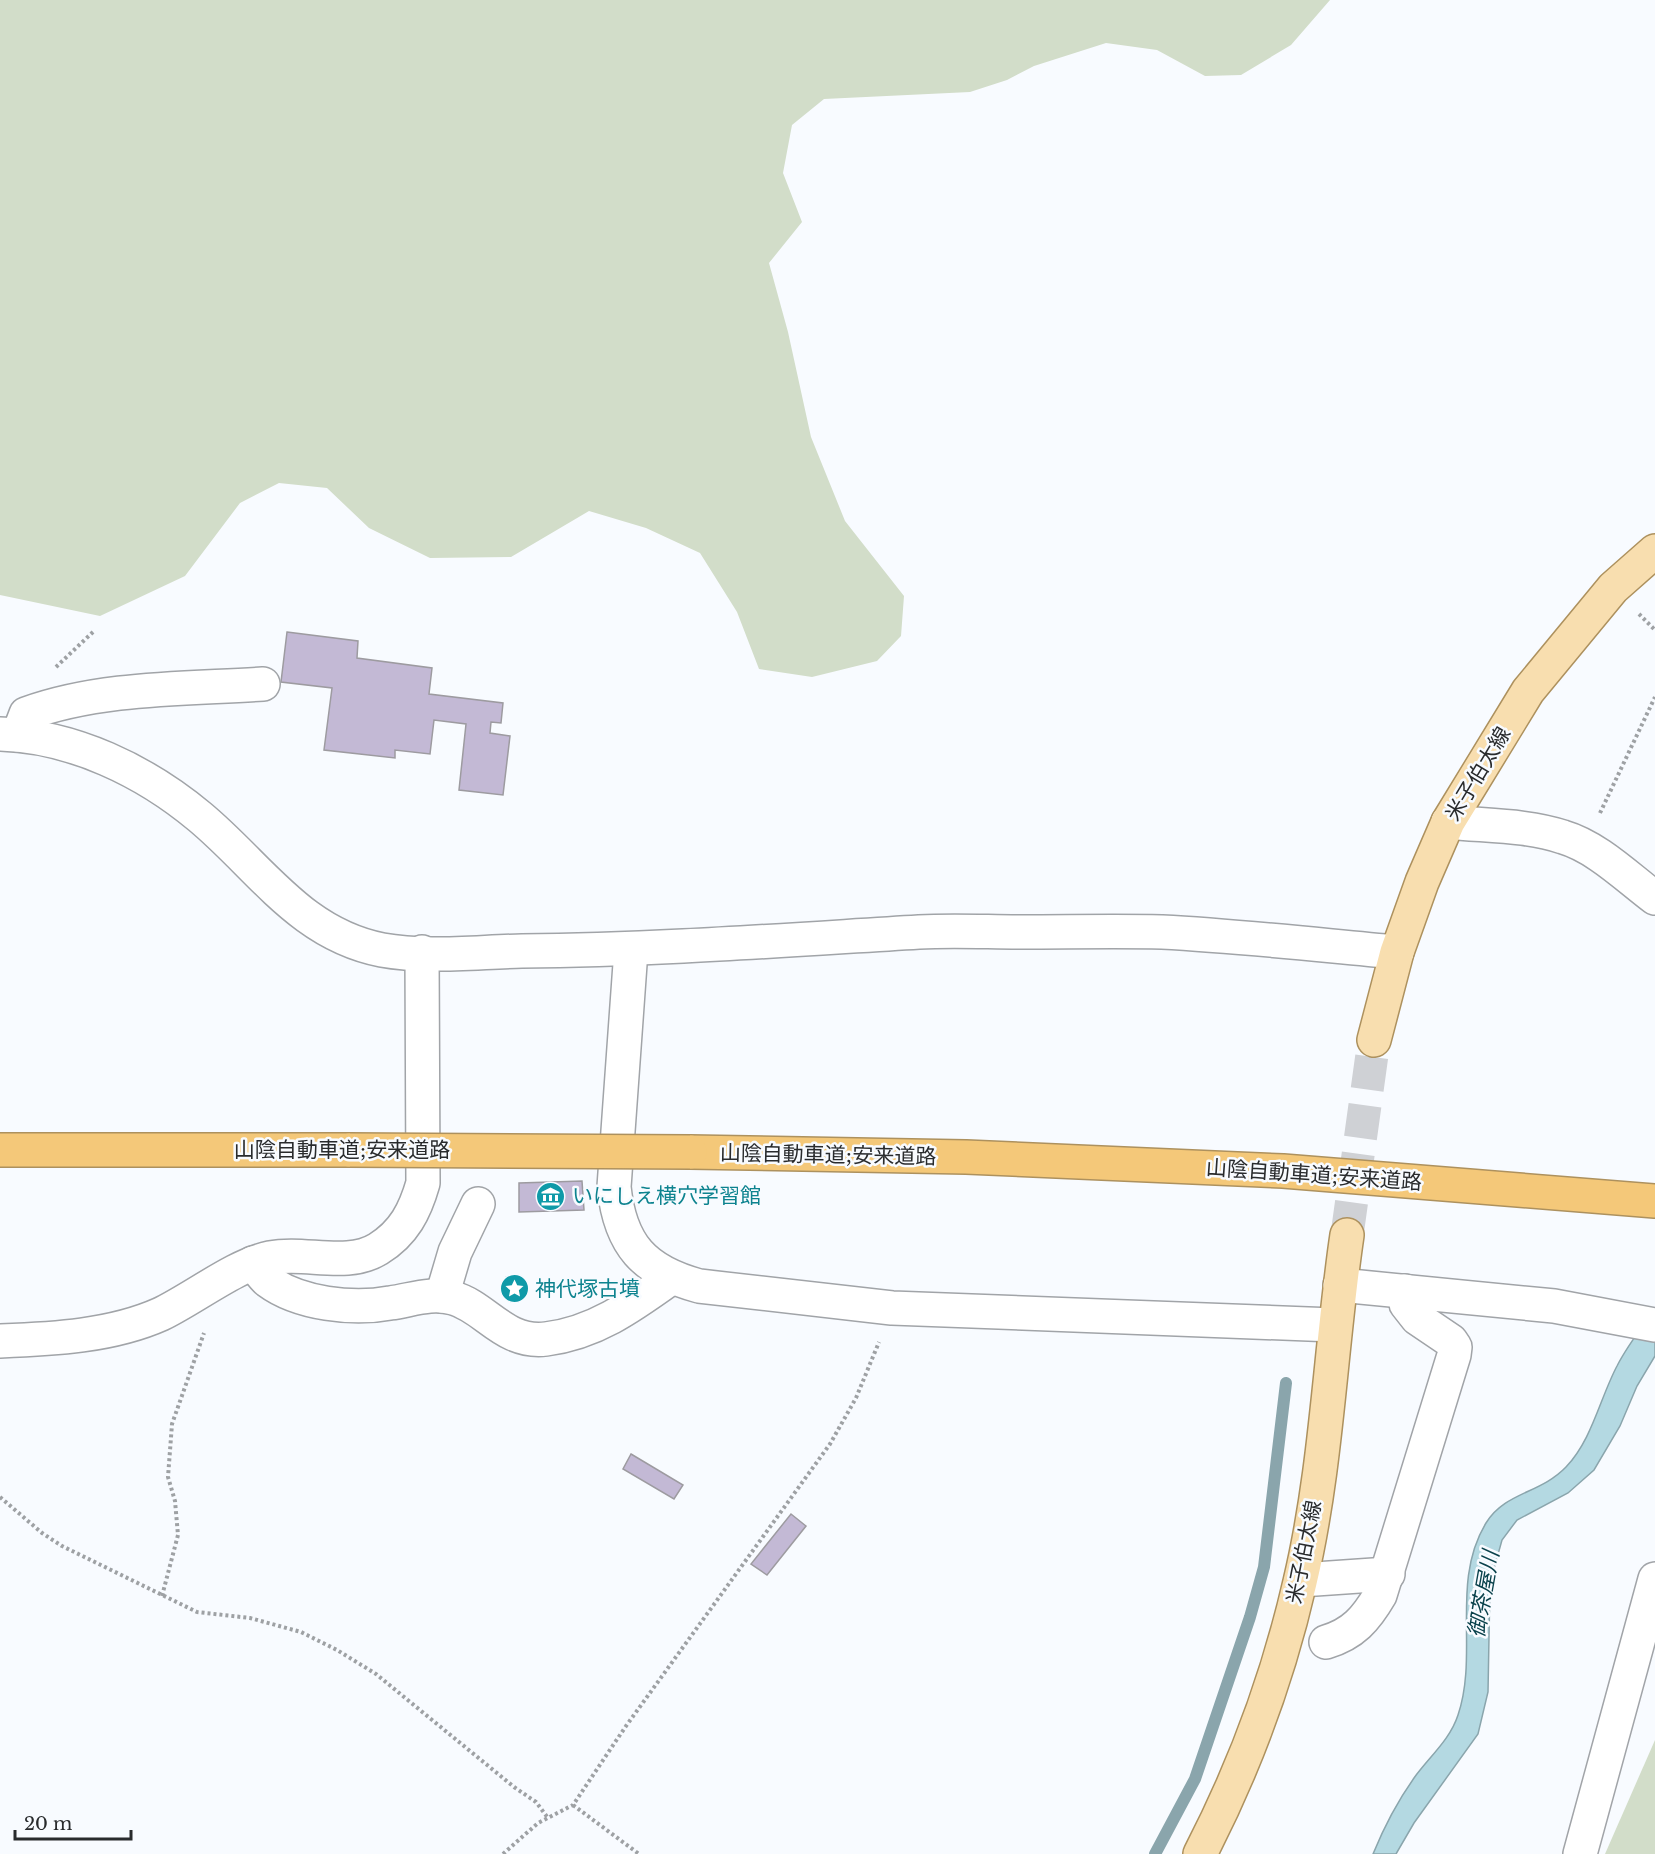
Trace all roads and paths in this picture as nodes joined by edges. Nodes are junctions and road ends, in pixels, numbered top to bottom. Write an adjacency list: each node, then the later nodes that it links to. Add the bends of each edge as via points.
1 (1655, 551): 5 (main road, 米子伯太線, via 1613,588 1528,691)
2 (263, 684): 4 (street, via 122,693 45,707 26,714)
3 (1655, 697): 6 (path)
4 (9, 734): 9 (street, via 102,756 147,780 200,816 278,895 309,919 346,939 382,950)
5 (1448, 822): 6 (street, via 1541,831); 10 (main road, 米子伯太線)
6 (1584, 846): 7 (street)
7 (1655, 898)
8 (631, 950): 9 (street); 10 (street, via 924,932 1162,932); 17 (street, via 614,1187 616,1212 625,1234 643,1259)
9 (423, 952): 16 (street, via 423,1183 408,1221 393,1238 362,1256 286,1256)
10 (1397, 952): 11 (main road, 米子伯太線)
11 (1374, 1040)
12 (0, 1150): 13 (highway, 山陰自動車道;安来道路, bridge, via 966,1157 1283,1170)
13 (1655, 1201)
14 (478, 1204): 21 (street, via 455,1252)
15 (1347, 1235): 18 (main road, 米子伯太線)
16 (253, 1263): 19 (street); 21 (street, via 267,1280 315,1300 347,1305 387,1304)
17 (671, 1278): 21 (street, via 632,1307 596,1326 543,1340 502,1330 470,1303); 22 (street, via 699,1286)
18 (1340, 1285): 20 (street); 24 (main road, 米子伯太線)
19 (213, 1286): 25 (street, via 159,1314 106,1330 49,1339); 30 (path, via 212,1305 172,1424 168,1477 178,1535)
20 (1405, 1291): 23 (street, via 1554,1306); 27 (street, via 1410,1311 1455,1347)
21 (442, 1296)
22 (892, 1308): 24 (street); 32 (path, via 856,1398 830,1444)
23 (1644, 1323)
24 (1334, 1325): 29 (main road, 米子伯太線, via 1318,1480)
25 (0, 1341)
26 (0, 1497): 30 (path, via 55,1541)
27 (1388, 1574): 29 (street); 31 (street, via 1380,1595 1361,1623)
28 (1655, 1579): 37 (street)
29 (1301, 1580): 36 (main road, 米子伯太線, via 1284,1648 1253,1740)
30 (162, 1596): 33 (path, via 197,1612 250,1618 301,1632 337,1650 376,1674 536,1802)
31 (1326, 1642)
32 (573, 1805): 33 (path); 35 (path)
33 (548, 1818): 34 (path)
34 (503, 1854)
35 (639, 1854)
36 (1200, 1854)
37 (1580, 1854)

